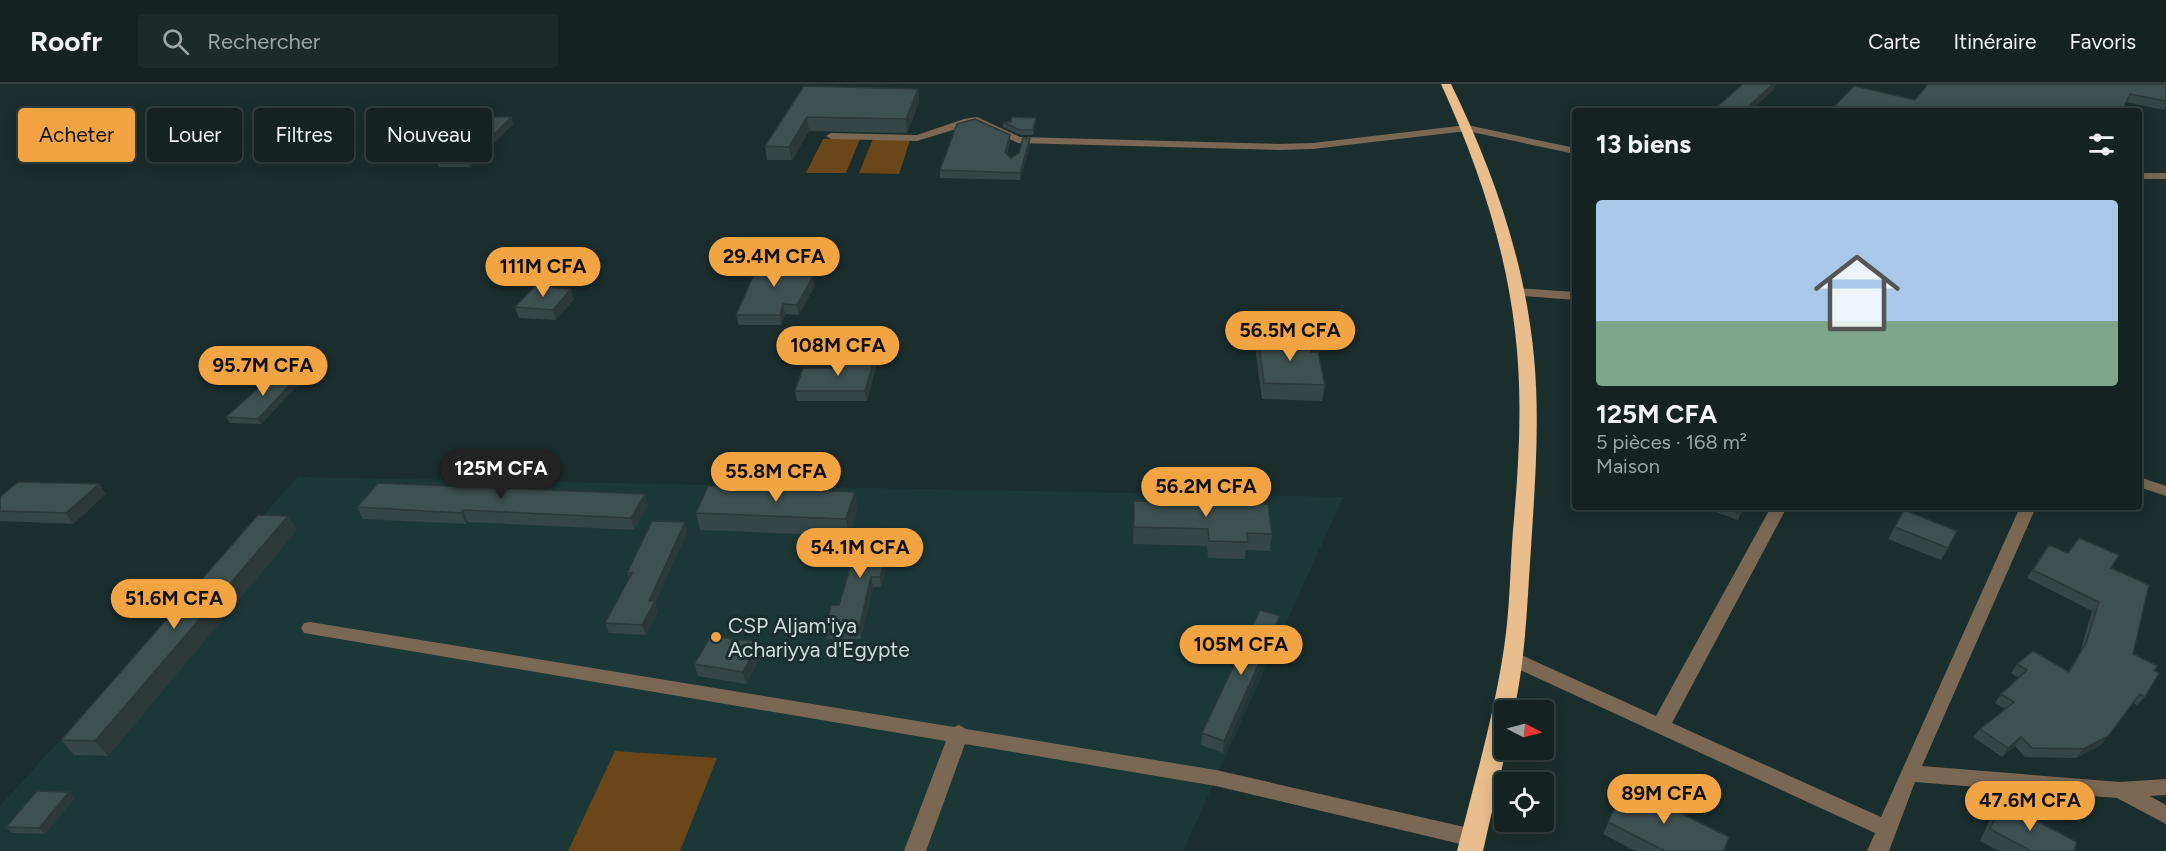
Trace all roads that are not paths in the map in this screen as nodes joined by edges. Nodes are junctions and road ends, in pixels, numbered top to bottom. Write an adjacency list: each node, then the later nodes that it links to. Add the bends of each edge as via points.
1 (1446, 84): 2 (highway)
2 (1467, 128): 3 (street, via 1313,146 1016,145 977,120 917,138); 4 (street); 7 (highway, via 1495,202)
3 (831, 136)
4 (1572, 150)
5 (2142, 176): 6 (street)
6 (2166, 176)
7 (1516, 292): 8 (street); 14 (highway, via 1523,331 1527,412 1526,487)
8 (1572, 296)
9 (2142, 483): 10 (street)
10 (2166, 491)
11 (1777, 510): 15 (street)
12 (2027, 510): 17 (street)
13 (310, 628): 16 (street)
14 (1513, 659): 15 (street); 22 (highway)
15 (1661, 725): 21 (street)
16 (959, 733): 22 (street, via 1216,778); 23 (street)
17 (1909, 773): 19 (street); 21 (street)
18 (2166, 787): 19 (street)
19 (2120, 790): 20 (street)
20 (2166, 815)
21 (1887, 829): 24 (street)
22 (1472, 845)
23 (915, 851)
24 (1878, 851)

